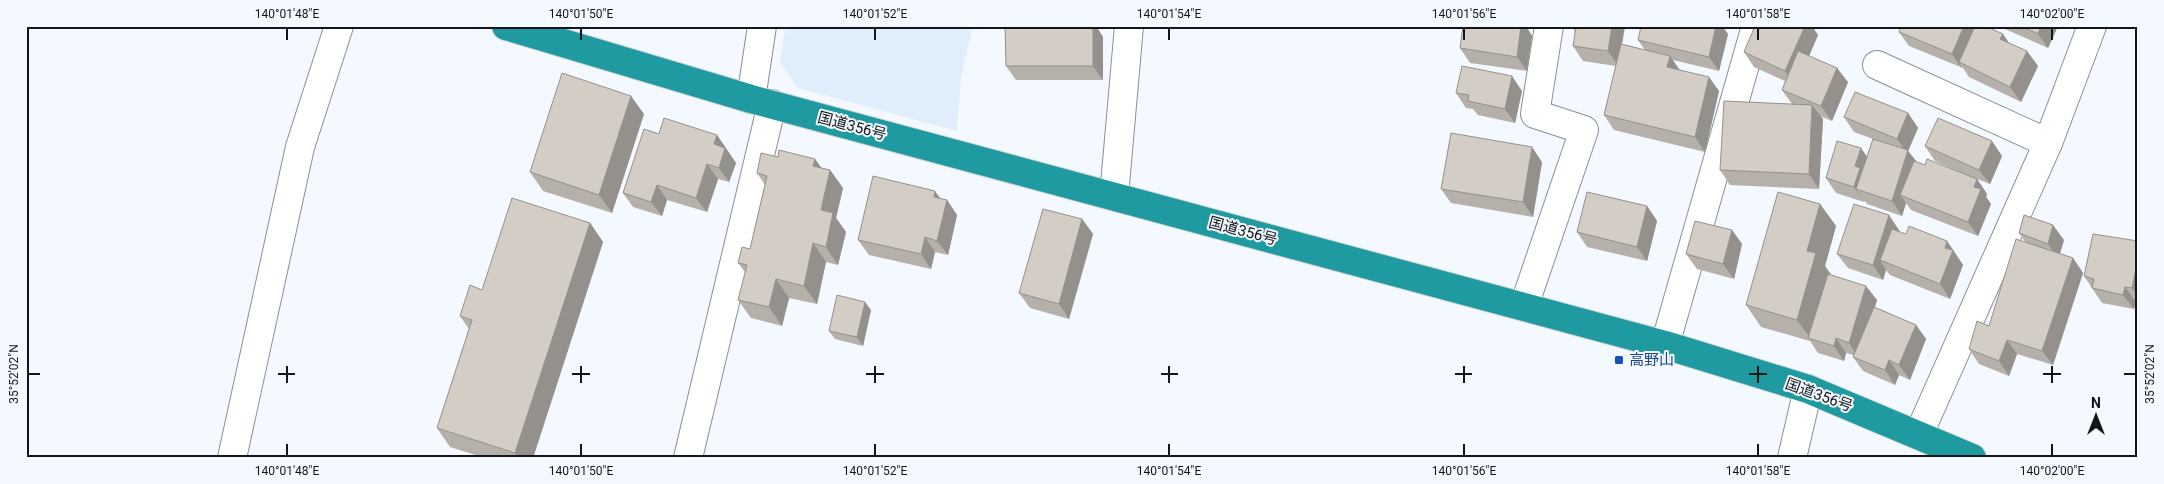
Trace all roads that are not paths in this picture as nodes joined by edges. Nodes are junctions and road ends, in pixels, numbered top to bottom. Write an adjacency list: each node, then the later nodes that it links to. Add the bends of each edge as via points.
1 (339, 26): 16 (street, via 300,147)
2 (506, 26): 9 (highway, 国道356号)
3 (762, 26): 9 (street)
4 (1129, 26): 11 (street)
5 (1549, 26): 12 (street, via 1534,114 1584,130)
6 (1756, 26): 13 (street)
7 (2092, 26): 10 (street)
8 (1877, 65): 10 (street)
9 (762, 102): 11 (highway, 国道356号); 17 (street)
10 (2048, 144): 15 (street)
11 (1114, 196): 12 (highway, 国道356号)
12 (1524, 306): 13 (highway, 国道356号)
13 (1665, 345): 14 (highway, 国道356号)
14 (1808, 389): 15 (highway, 国道356号); 18 (street)
15 (1919, 434): 19 (highway, 国道356号)
16 (232, 458)
17 (688, 458)
18 (1792, 458)
19 (1972, 458)

